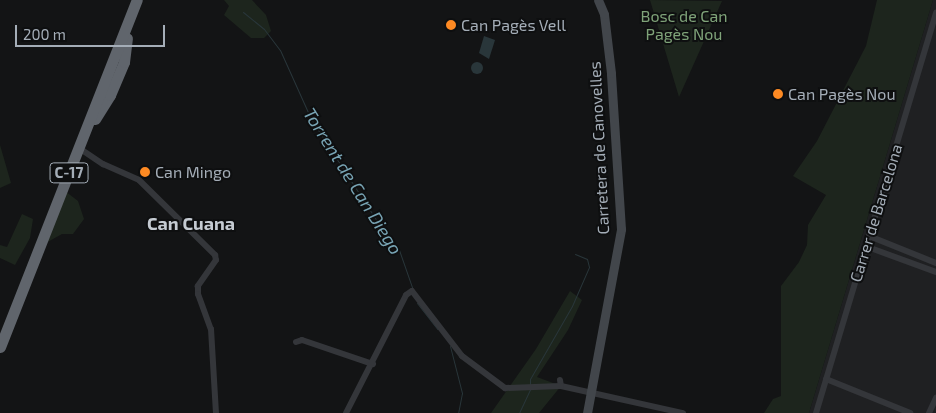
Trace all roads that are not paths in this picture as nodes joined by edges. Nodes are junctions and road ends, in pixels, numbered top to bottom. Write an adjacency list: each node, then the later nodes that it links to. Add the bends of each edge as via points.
1 (131, 0): 10 (highway, C-17)
2 (138, 0): 5 (highway, C-17, via 124,34 128,39 124,62 99,115 88,125)
3 (598, 0): 15 (street, Carretera de Canovelles, via 604,14 610,73 621,229)
4 (936, 13): 6 (street, Carrer de Barcelona)
5 (79, 148): 12 (highway, C-17); 17 (street, via 103,164 139,180 215,255 216,260 198,286 198,294 211,329)
6 (869, 236): 7 (street, Carrer de Barcelona); 8 (street)
7 (865, 246): 9 (street); 14 (street, Carrer de Barcelona)
8 (936, 263)
9 (936, 272)
10 (0, 330)
11 (296, 342): 13 (street, via 302,340)
12 (0, 347)
13 (373, 364): 15 (street, via 406,296 412,291 462,356 505,388 560,383); 18 (street)
14 (826, 379): 21 (street, Carrer de Barcelona); 22 (street)
15 (590, 392): 19 (street, Carretera de Canovelles); 20 (street)
16 (936, 398): 23 (street)
17 (216, 413)
18 (346, 413)
19 (587, 413)
20 (683, 413)
21 (816, 413)
22 (910, 413)
23 (929, 413)

